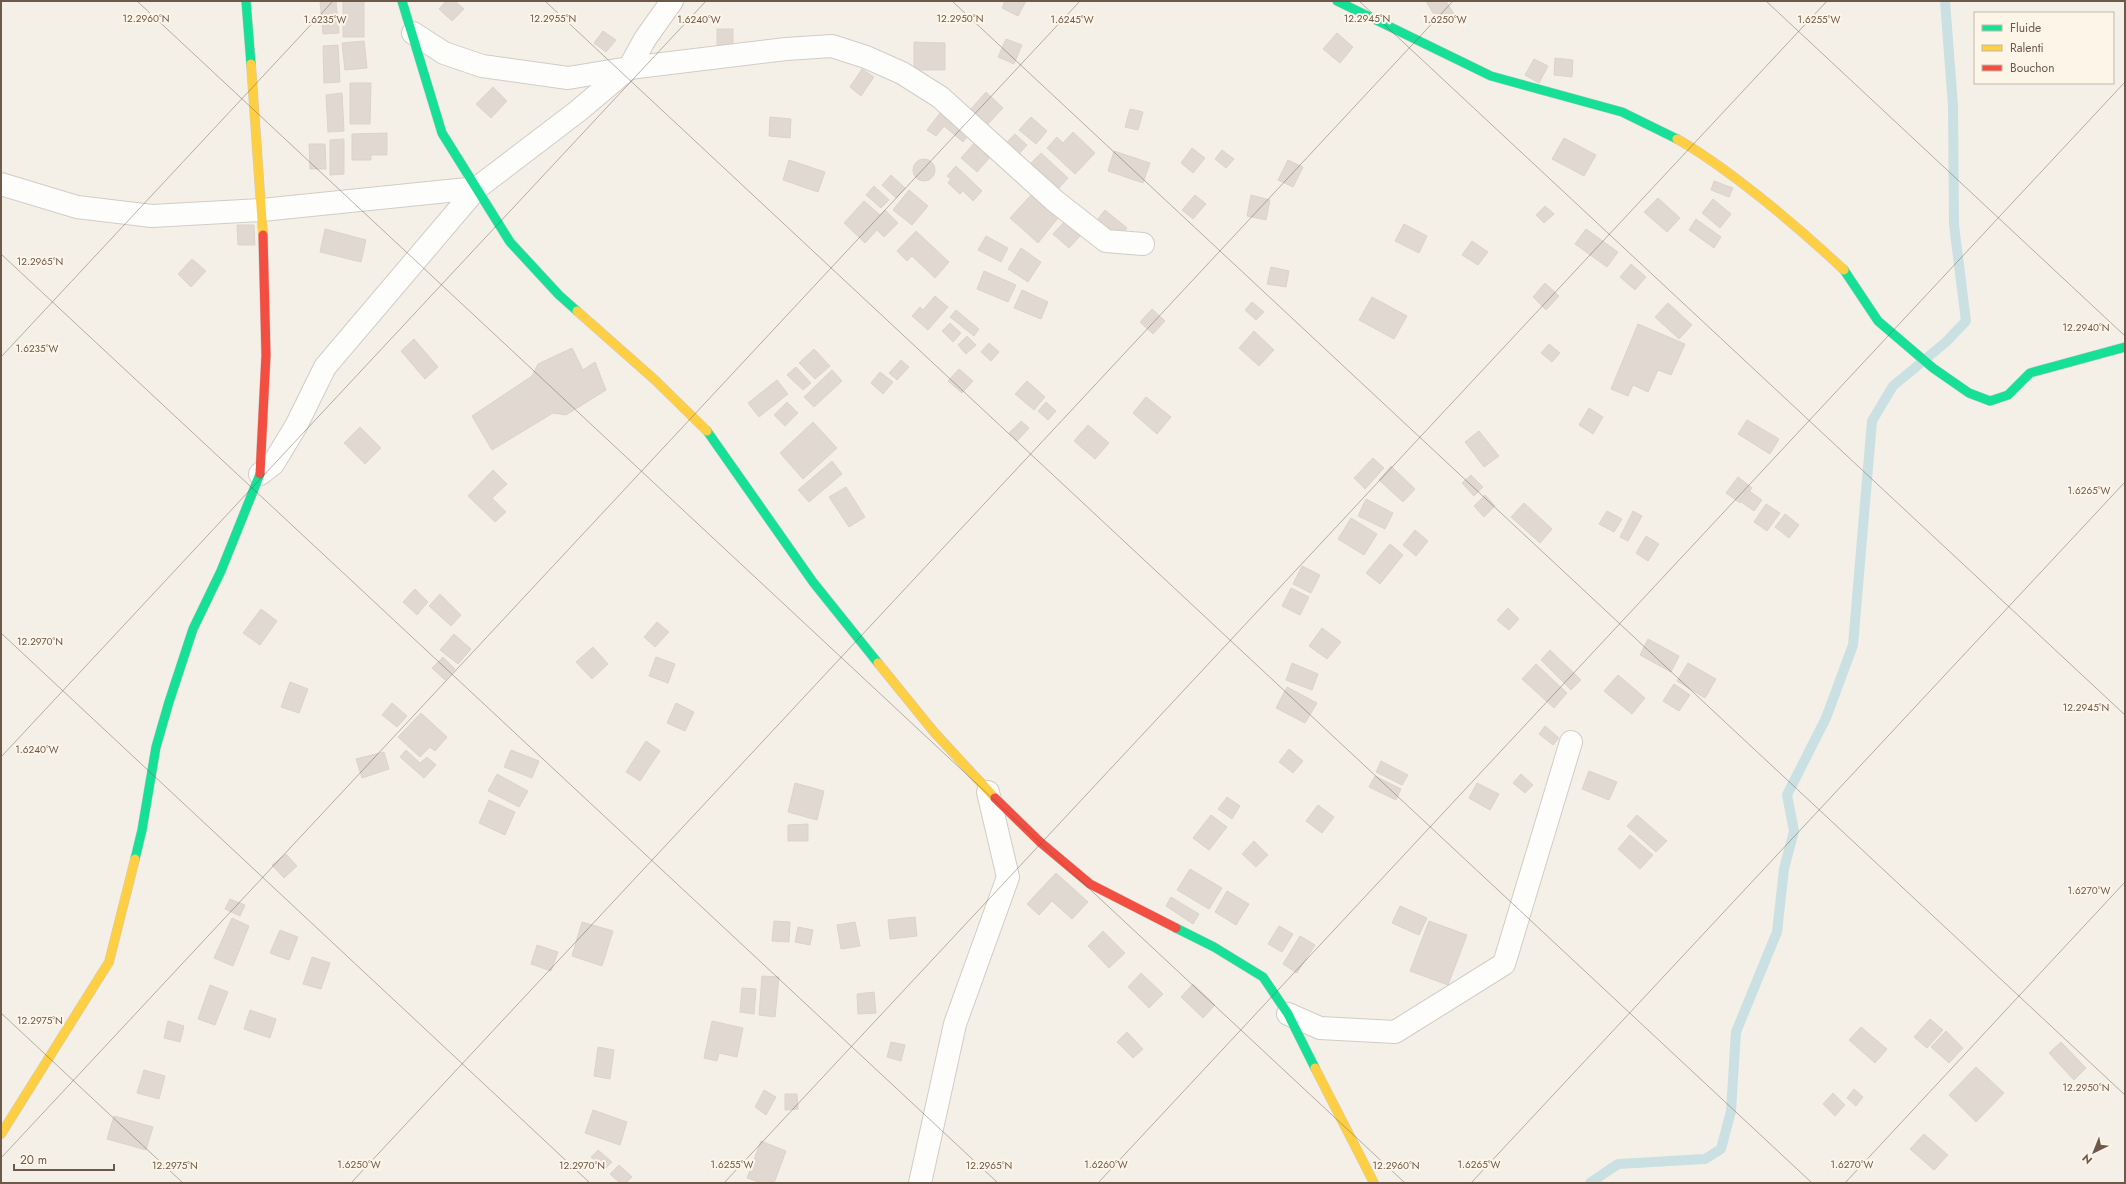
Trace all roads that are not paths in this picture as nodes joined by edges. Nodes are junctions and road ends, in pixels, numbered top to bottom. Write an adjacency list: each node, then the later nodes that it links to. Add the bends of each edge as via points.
1 (246, 1): 9 (street)
2 (402, 1): 5 (street)
3 (672, 1): 6 (street, via 645,39)
4 (1337, 1): 11 (street, via 1491,76 1622,112 1698,150 1798,227 1847,274 1878,321 1933,368 1969,392 1990,401 2008,395 2030,373)
5 (413, 34): 6 (street, via 444,53 482,66 568,78); 8 (street, via 442,133)
6 (629, 68): 8 (street, via 578,111); 10 (street, via 832,46 866,57 902,73 940,97 1055,201 1106,241)
7 (1, 184): 9 (street, via 77,207 152,216)
8 (476, 188): 9 (street); 12 (street, via 325,367 296,426 273,464); 14 (street, via 510,242 559,295 655,380 712,436 813,582 934,732)
9 (262, 210): 12 (street, via 266,355)
10 (1143, 244)
11 (2125, 347)
12 (260, 474): 16 (street, via 221,571 193,629 169,702 156,747 142,830 109,962)
13 (1571, 742): 15 (street, via 1504,964 1395,1032 1320,1028)
14 (988, 792): 15 (street, via 1040,842 1090,884 1214,947 1263,977); 17 (street, via 1008,877 955,1024)
15 (1288, 1014): 18 (street)
16 (1, 1134)
17 (920, 1183)
18 (1374, 1183)

